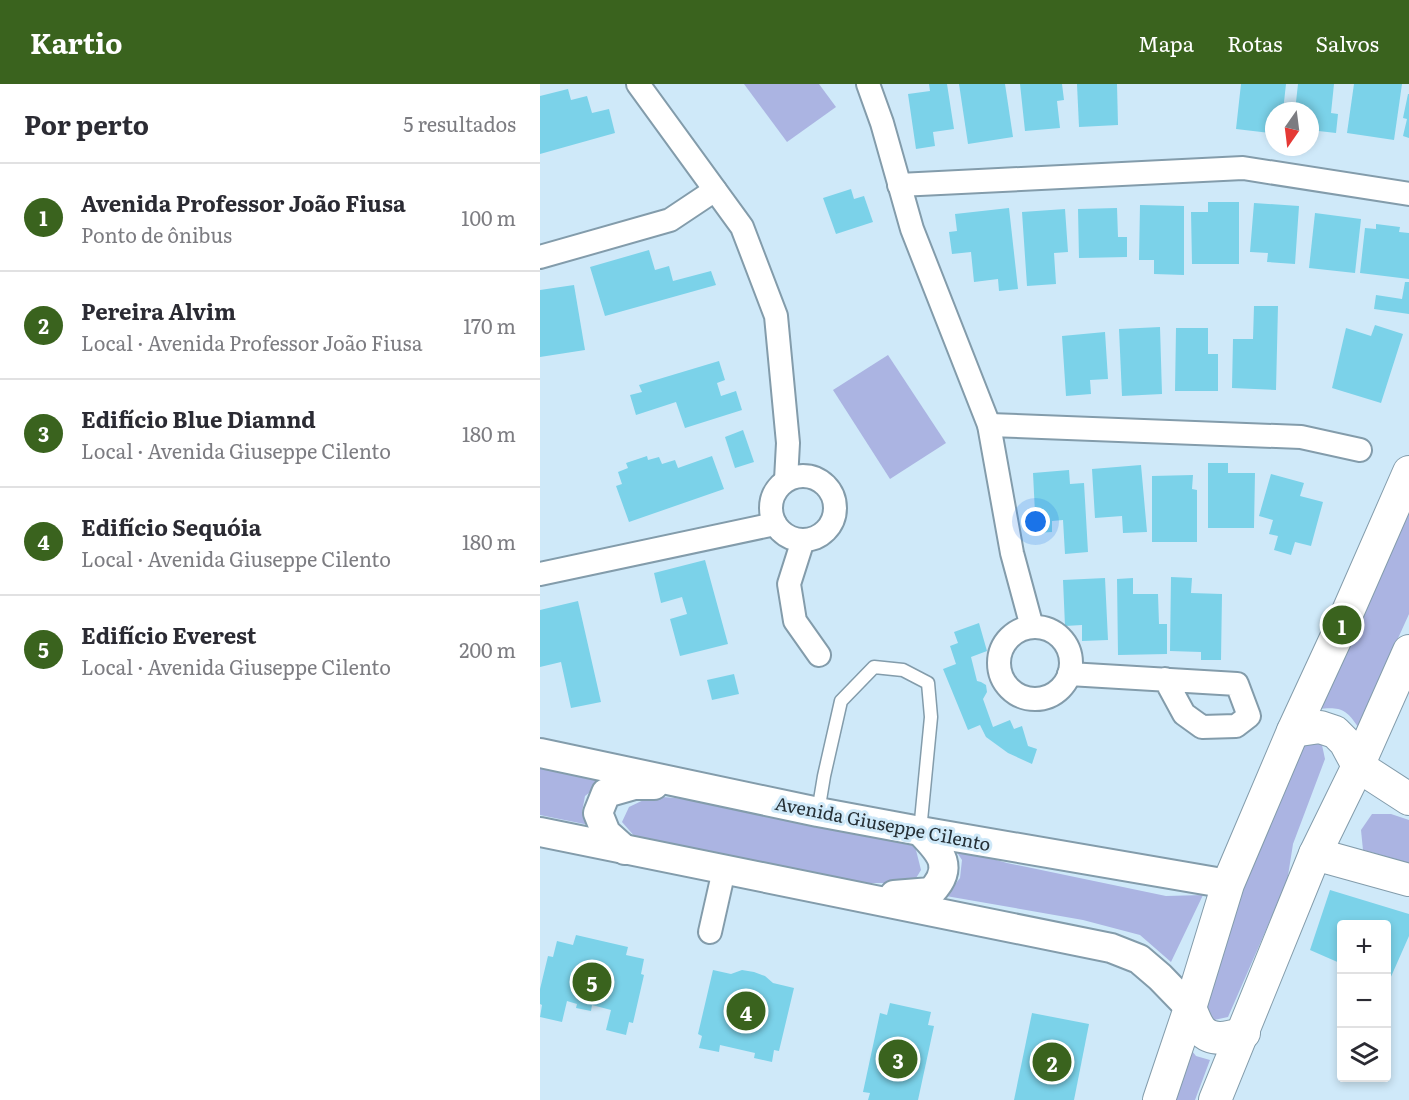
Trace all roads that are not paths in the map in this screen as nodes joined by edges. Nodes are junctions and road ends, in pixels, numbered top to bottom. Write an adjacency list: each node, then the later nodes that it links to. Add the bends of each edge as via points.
1 (638, 84): 4 (street)
2 (868, 84): 3 (street)
3 (899, 185): 5 (street, via 1242,168); 7 (street, via 912,229)
4 (715, 190): 6 (street, via 670,220); 10 (street, via 741,227 776,316 788,443)
5 (1409, 194)
6 (540, 257)
7 (989, 425): 8 (street, via 1301,437); 14 (street, via 1012,553)
8 (1360, 450)
9 (1409, 472): 19 (main road)
10 (786, 480): 11 (street, via 774,492 770,508); 12 (street, via 802,476 819,480 831,492 835,508 831,524 819,536)
11 (775, 524): 12 (street, via 786,536); 13 (street)
12 (802, 540): 16 (street, via 789,584 795,621)
13 (540, 574)
14 (1032, 627): 17 (street, via 1044,628 1063,641 1071,662); 17 (street, via 1010,636 999,657 1000,670 1011,690 1021,696 1044,697 1055,693)
15 (1409, 651): 21 (main road)
16 (819, 655)
17 (1069, 674): 18 (street)
18 (1165, 679)
19 (1293, 731): 21 (main road, via 1320,727 1335,732); 31 (main road)
20 (540, 753): 22 (street, Avenida Giuseppe Cilento)
21 (1358, 765): 23 (main road); 28 (main road)
22 (689, 785): 24 (street, Avenida Giuseppe Cilento); 27 (street, via 634,785 606,793 598,813 606,832)
23 (1409, 799)
24 (818, 812): 25 (street, Avenida Giuseppe Cilento); 25 (lane, via 841,701 874,668 903,670 928,683 931,717)
25 (920, 831): 31 (street, Avenida Giuseppe Cilento); 32 (street, via 943,861 943,874 931,892)
26 (540, 832): 27 (street)
27 (626, 850): 29 (street)
28 (1315, 854): 30 (main road); 35 (main road)
29 (724, 870): 32 (street); 33 (street)
30 (1409, 880)
31 (1228, 884): 34 (main road)
32 (847, 896): 34 (street, via 1111,948 1139,959)
33 (710, 932)
34 (1190, 1008): 35 (main road, via 1201,1030 1210,1036 1225,1039); 36 (main road)
35 (1244, 1033): 37 (main road)
36 (1159, 1100)
37 (1215, 1100)

